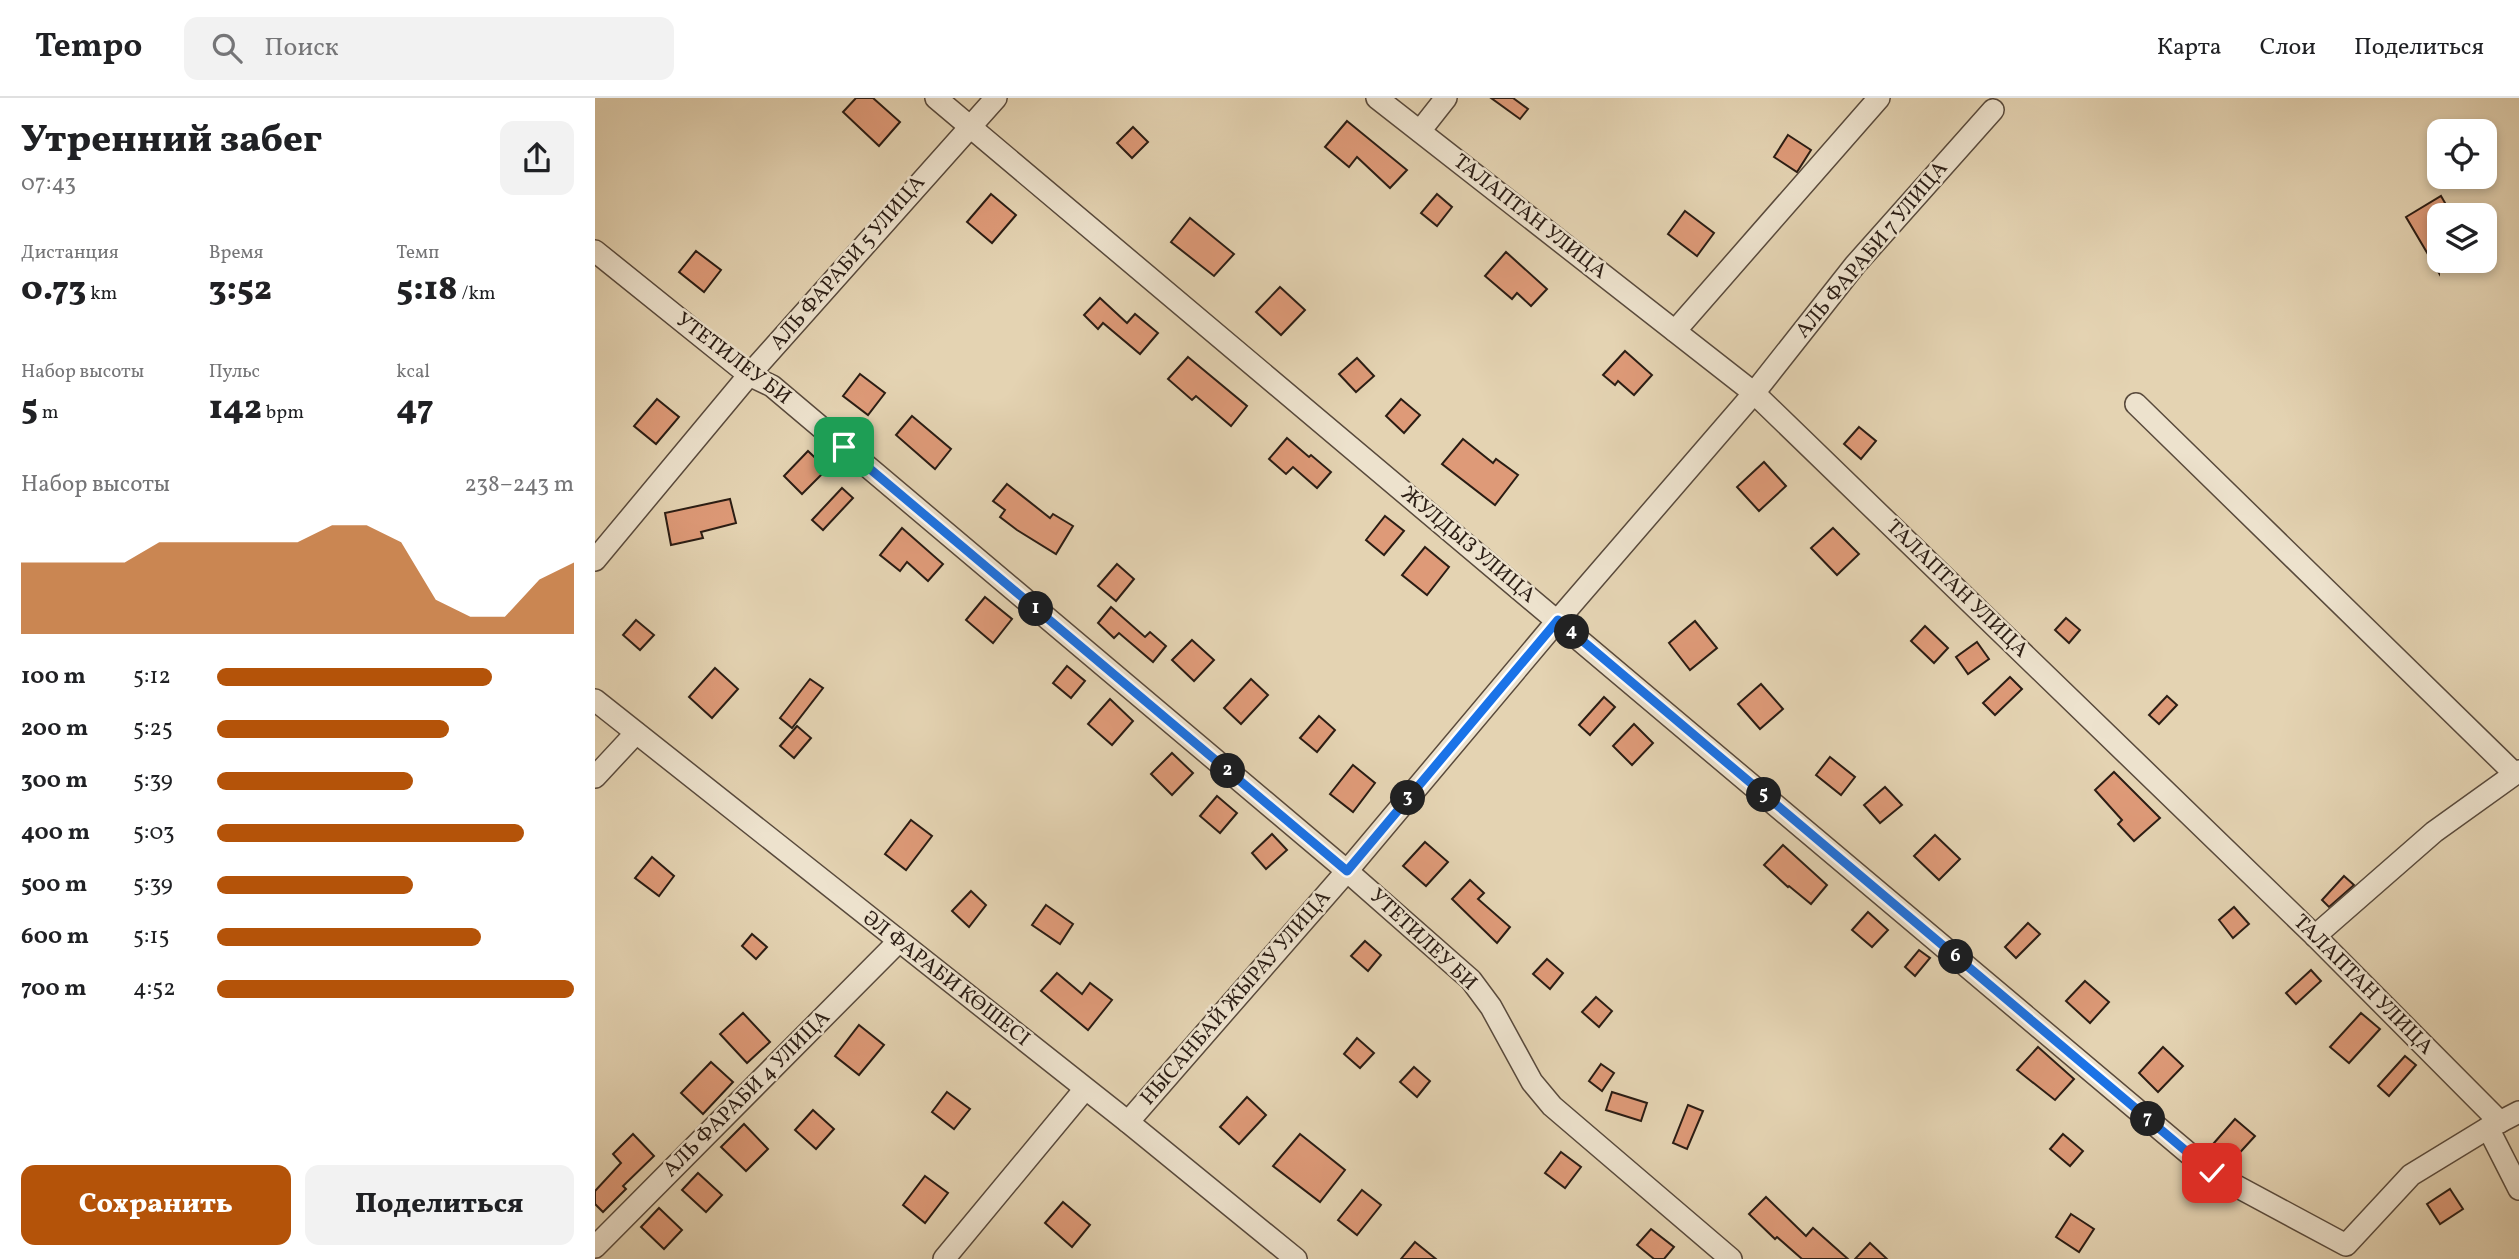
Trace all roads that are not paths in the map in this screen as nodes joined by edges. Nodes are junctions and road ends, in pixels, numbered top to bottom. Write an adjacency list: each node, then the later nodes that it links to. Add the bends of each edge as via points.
1 (936, 98): 7 (street, ЖУЛДЫЗ УЛИЦА)
2 (996, 98): 7 (street, АЛЬ ФАРАБИ 5 УЛИЦА)
3 (1377, 98): 8 (street, ТАЛАПТАН УЛИЦА)
4 (1446, 98): 8 (street)
5 (1879, 98): 10 (street)
6 (1993, 110): 12 (street, АЛЬ ФАРАБИ 7 УЛИЦА, via 1855,265)
7 (969, 125): 11 (street, АЛЬ ФАРАБИ 5 УЛИЦА); 15 (street, ЖУЛДЫЗ УЛИЦА)
8 (1420, 131): 10 (street, ТАЛАПТАН УЛИЦА)
9 (595, 251): 11 (street, УТЕТИЛЕУ БИ)
10 (1675, 331): 12 (street, ТАЛАПТАН УЛИЦА)
11 (749, 375): 14 (street, АЛЬ ФАРАБИ 5 УЛИЦА); 20 (street, УТЕТИЛЕУ БИ, via 772,386)
12 (1754, 393): 15 (street, НЫСАНБАЙ ЖЫРАУ УЛИЦА); 21 (street, ТАЛАПТАН УЛИЦА)
13 (2136, 404): 18 (street)
14 (595, 560)
15 (1558, 620): 20 (street, НЫСАНБАЙ ЖЫРАУ УЛИЦА); 28 (street, ЖУЛДЫЗ УЛИЦА, via 2212,1173)
16 (595, 700): 17 (street, ӘЛ ФАРАБИ КӨШЕСІ)
17 (636, 733): 19 (street); 22 (street, ӘЛ ФАРАБИ КӨШЕСІ)
18 (2517, 772): 21 (street, via 2434,832)
19 (595, 777)
20 (1347, 871): 25 (street, НЫСАНБАЙ ЖЫРАУ УЛИЦА); 31 (street, УТЕТИЛЕУ БИ, via 1471,980 1532,1082 1552,1106)
21 (2315, 936): 24 (street, ТАЛАПТАН УЛИЦА)
22 (899, 941): 23 (street, ӘЛ ФАРАБИ КӨШЕСІ); 27 (street, АЛЬ ФАРАБИ 4 УЛИЦА)
23 (1085, 1088): 25 (street, ӘЛ ФАРАБИ КӨШЕСІ); 29 (street)
24 (2502, 1120): 26 (street, ТАЛАПТАН УЛИЦА); 28 (street, ЖУЛДЫЗ УЛИЦА, via 2411,1175)
25 (1128, 1122): 30 (street, ӘЛ ФАРАБИ КӨШЕСІ)
26 (2519, 1189)
27 (595, 1247)
28 (2342, 1252)
29 (944, 1259)
30 (1296, 1259)
31 (1731, 1259)

